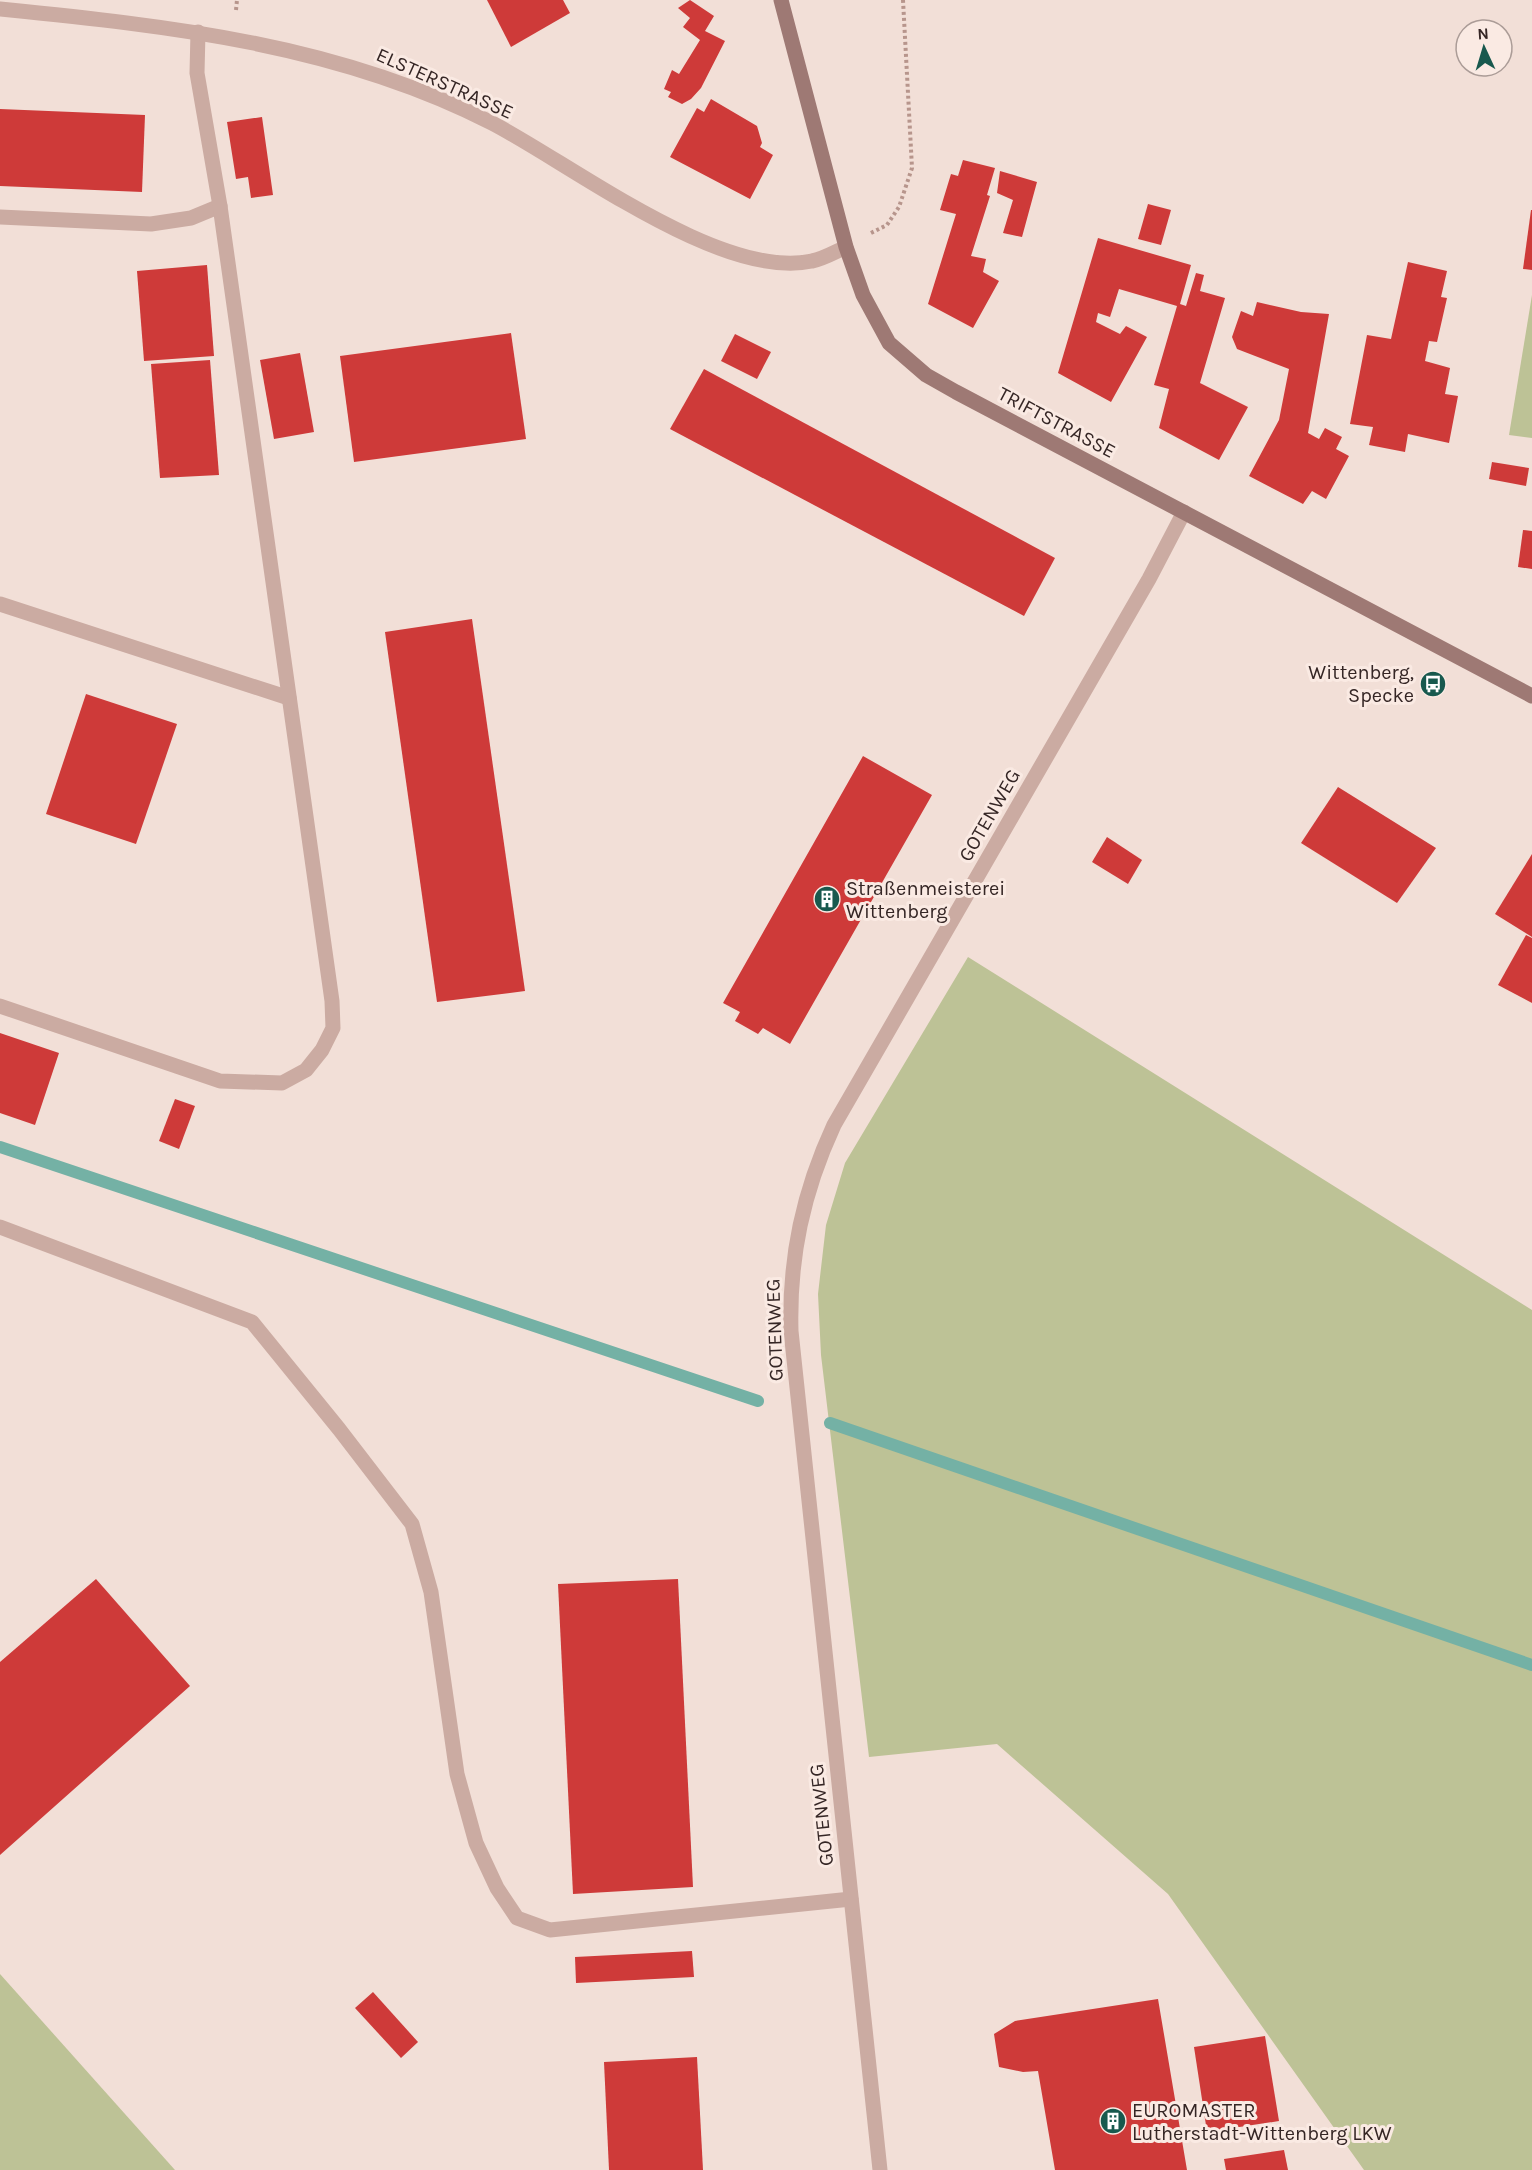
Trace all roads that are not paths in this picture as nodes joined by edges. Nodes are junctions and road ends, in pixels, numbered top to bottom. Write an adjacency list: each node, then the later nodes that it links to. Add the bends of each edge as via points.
1 (781, 0): 6 (main road, TRIFTSTRASSE)
2 (0, 9): 3 (street, ELSTERSTRASSE)
3 (198, 32): 4 (street, via 197,73); 6 (street, ELSTERSTRASSE, via 324,57 418,90 492,123 661,222 733,252 767,261 793,262 812,261)
4 (220, 206): 5 (street, via 192,218 151,224); 10 (street)
5 (0, 217)
6 (846, 247): 7 (main road, TRIFTSTRASSE, via 874,320 906,360 956,392)
7 (1184, 512): 9 (main road, TRIFTSTRASSE); 13 (street, GOTENWEG, via 1143,590 834,1125 819,1158 798,1227 792,1261 791,1330)
8 (0, 604): 10 (street)
9 (1532, 696)
10 (290, 698): 11 (street, via 332,1001 333,1028 306,1070 282,1083 220,1082)
11 (0, 1006)
12 (0, 1227): 13 (street, via 252,1322 412,1524 431,1592 457,1774 476,1843 497,1888 517,1918 550,1930)
13 (851, 1899): 14 (street, GOTENWEG)
14 (880, 2170)

